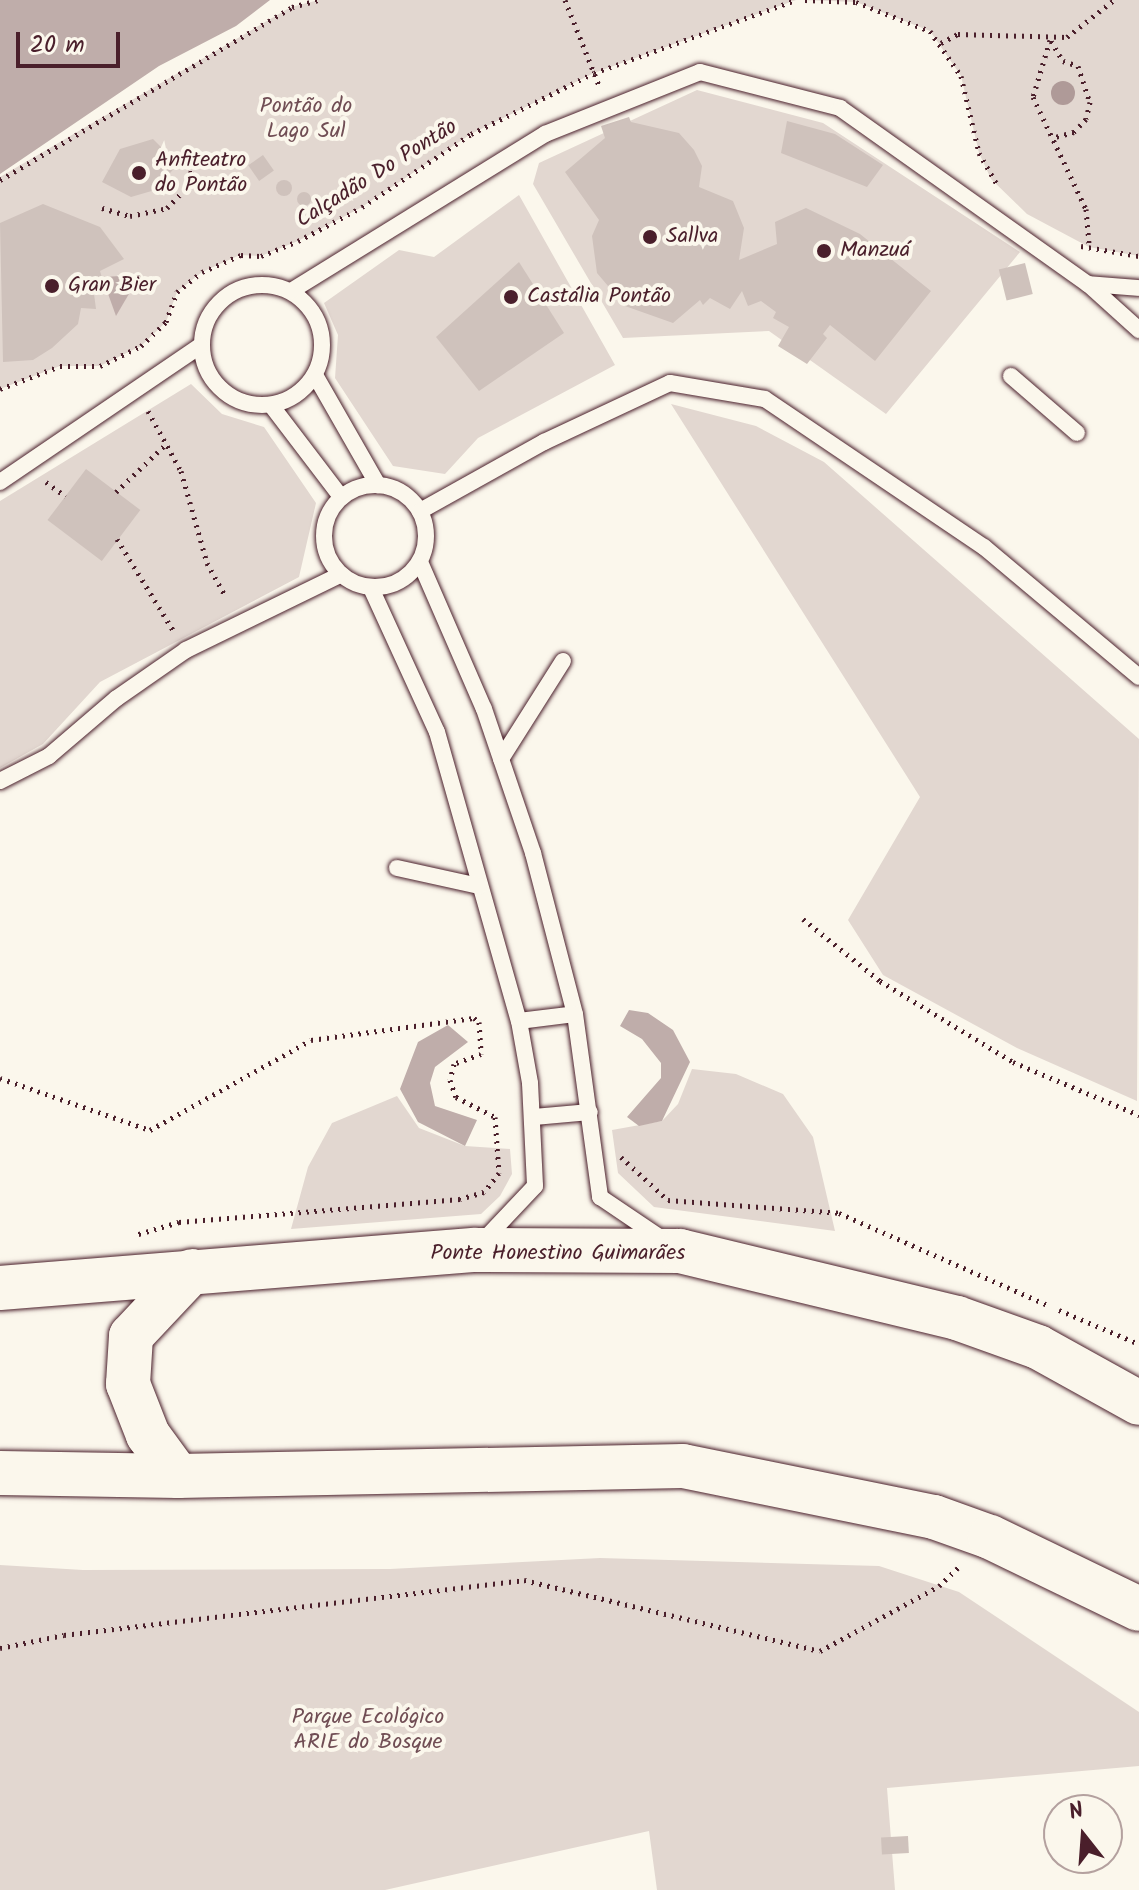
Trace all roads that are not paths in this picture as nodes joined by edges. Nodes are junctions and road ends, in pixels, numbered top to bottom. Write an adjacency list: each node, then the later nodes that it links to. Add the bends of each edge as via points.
1 (1088, 284): 2 (lane); 3 (lane, via 840,108 700,72 545,134); 4 (lane)
2 (1139, 288)
3 (291, 291): 5 (lane, via 260,283 230,292 208,315); 6 (lane, via 315,313 324,344)
4 (1139, 330)
5 (200, 346): 8 (lane, via 210,379 237,400); 10 (lane)
6 (315, 375): 8 (lane, via 296,396); 11 (lane)
7 (1011, 376): 9 (lane)
8 (271, 405): 12 (lane)
9 (1077, 433)
10 (0, 482)
11 (378, 485): 12 (lane); 13 (lane, via 403,493)
12 (341, 497): 15 (lane, via 325,521 324,550)
13 (420, 511): 14 (lane, via 427,537); 18 (lane, via 544,442 670,383 765,399 984,547)
14 (420, 562): 16 (lane, via 407,577); 19 (lane)
15 (340, 575): 16 (lane); 20 (lane, via 186,650 49,756)
16 (371, 588): 22 (lane, via 437,732)
17 (563, 661): 19 (lane)
18 (1139, 677)
19 (501, 759): 23 (lane, via 533,853)
20 (0, 781)
21 (397, 868): 22 (lane)
22 (479, 886): 24 (lane)
23 (575, 1014): 24 (lane); 25 (lane)
24 (519, 1021): 26 (lane)
25 (590, 1112): 26 (lane); 28 (lane, via 600,1197)
26 (534, 1117): 27 (lane, via 535,1186)
27 (475, 1250): 28 (main road, Ponte Honestino Guimarães); 29 (main road, Ponte Honestino Guimarães)
28 (680, 1251): 31 (main road, Ponte Honestino Guimarães, via 957,1318 1038,1347)
29 (192, 1271): 30 (main road, Ponte Honestino Guimarães); 33 (main road, via 131,1336 128,1384 148,1435)
30 (0, 1288)
31 (1139, 1403)
32 (0, 1473): 33 (main road)
33 (178, 1476): 34 (main road, via 683,1466 934,1517 990,1537)
34 (1139, 1609)

